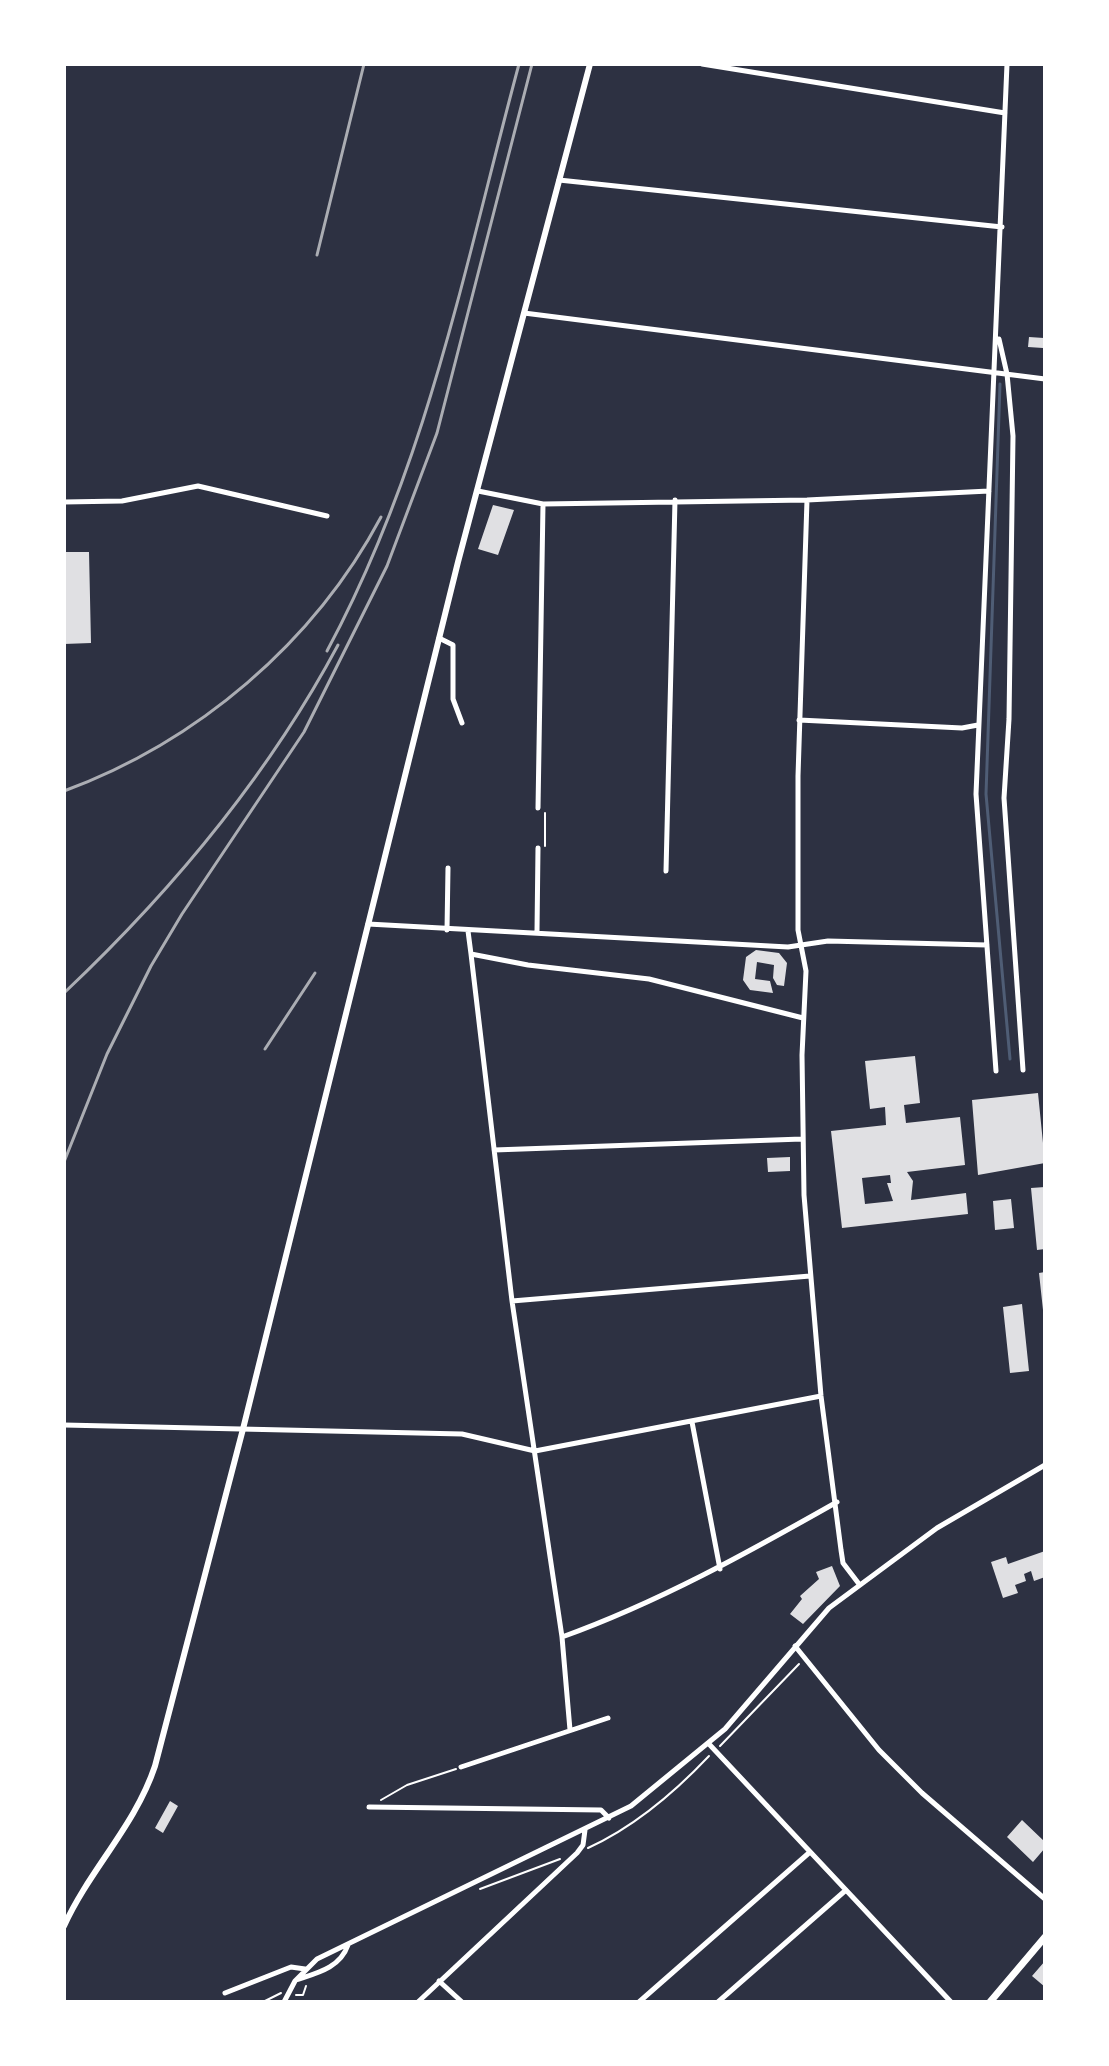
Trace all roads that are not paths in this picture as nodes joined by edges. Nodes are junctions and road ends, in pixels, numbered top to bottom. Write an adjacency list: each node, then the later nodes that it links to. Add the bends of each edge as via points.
1 (590, 64): 5 (street)
2 (702, 64): 4 (street)
3 (1007, 64): 4 (street)
4 (1005, 113): 6 (street)
5 (558, 180): 6 (street); 7 (street)
6 (1002, 227): 8 (street)
7 (524, 313): 9 (street); 12 (street)
8 (998, 334): 9 (street); 10 (street)
9 (991, 371): 10 (street); 13 (street)
10 (1007, 374): 11 (street); 35 (street, via 1013,436 1004,798)
11 (1045, 379)
12 (478, 491): 17 (street); 19 (street)
13 (989, 491): 15 (street); 22 (street)
14 (675, 500): 15 (street); 17 (street); 26 (street)
15 (807, 500): 20 (street)
16 (64, 502): 18 (street, via 122,501 198,486)
17 (543, 504): 23 (street)
18 (327, 516)
19 (439, 638): 21 (street, via 453,645 453,699); 27 (street)
20 (799, 720): 22 (street); 32 (street)
21 (462, 723)
22 (978, 725): 31 (street, via 976,807)
23 (538, 808)
24 (538, 848): 30 (street)
25 (448, 868): 28 (street)
26 (666, 871)
27 (368, 924): 28 (street); 44 (street)
28 (447, 930): 29 (street)
29 (468, 931): 30 (street); 33 (street)
30 (537, 931): 32 (street)
31 (987, 945): 32 (street, via 828,941); 36 (street)
32 (800, 947): 34 (street, via 806,971)
33 (471, 954): 34 (street, via 649,979); 38 (street)
34 (803, 1018): 37 (street)
35 (1023, 1070)
36 (996, 1071)
37 (802, 1139): 38 (street); 39 (street)
38 (494, 1150): 40 (street)
39 (810, 1276): 40 (street); 41 (street)
40 (512, 1301): 45 (street)
41 (821, 1396): 42 (street); 47 (street)
42 (692, 1422): 45 (street); 48 (street)
43 (64, 1425): 44 (street)
44 (243, 1429): 45 (street, via 462,1434); 62 (street, via 151,1778 128,1826 79,1895)
45 (535, 1451): 50 (street)
46 (1045, 1465): 49 (street, via 937,1528)
47 (837, 1502): 48 (street); 49 (street, via 843,1563)
48 (720, 1569): 50 (street)
49 (859, 1584): 51 (street)
50 (562, 1637): 53 (street)
51 (795, 1646): 54 (street); 61 (street, via 887,1759)
52 (608, 1718): 53 (street)
53 (570, 1730): 55 (street)
54 (709, 1744): 57 (street, via 655,1789); 59 (street)
55 (461, 1767)
56 (369, 1807): 57 (street, via 601,1810)
57 (609, 1818): 58 (street)
58 (585, 1830): 64 (street); 67 (street, via 577,1853)
59 (810, 1852): 60 (street); 72 (street)
60 (846, 1890): 73 (street); 74 (street)
61 (1045, 1899)
62 (64, 1926)
63 (1045, 1937): 75 (main road)
64 (349, 1943): 65 (street); 66 (street, via 330,1967)
65 (305, 1969): 66 (street); 68 (street, via 291,1967)
66 (295, 1981): 69 (street)
67 (439, 1981): 70 (street); 71 (street)
68 (225, 1993)
69 (284, 2002)
70 (418, 2002)
71 (462, 2002)
72 (639, 2002)
73 (718, 2002)
74 (951, 2002)
75 (990, 2002)

